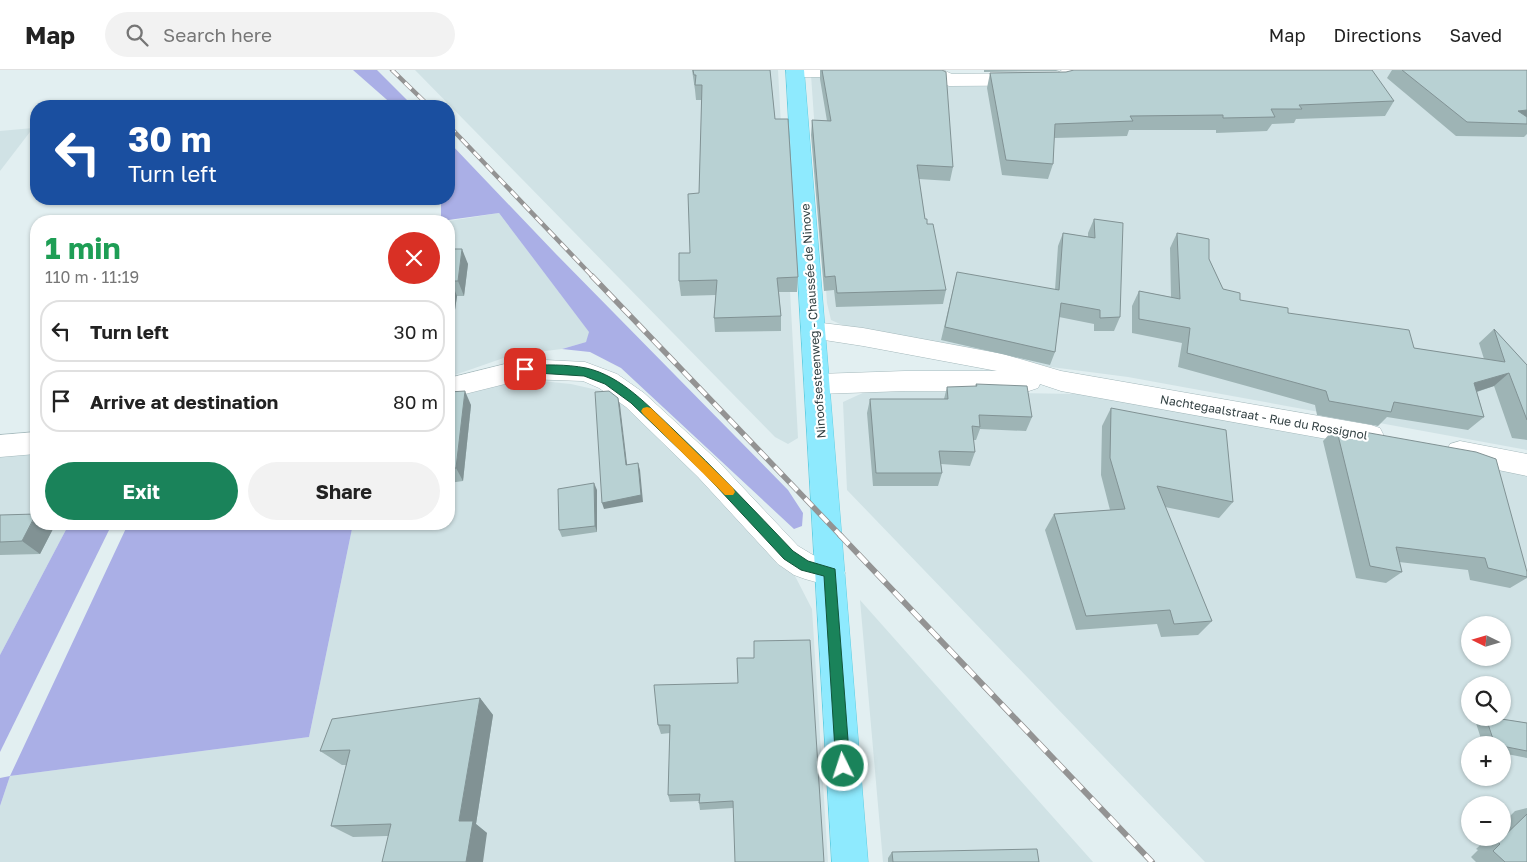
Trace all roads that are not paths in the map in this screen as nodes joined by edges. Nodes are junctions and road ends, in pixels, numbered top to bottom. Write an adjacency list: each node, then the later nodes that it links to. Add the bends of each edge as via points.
1 (1075, 70): 5 (street, via 1061,79 967,80 949,80)
2 (795, 71): 3 (street); 6 (main road, Ninoofsesteenweg - Chaussée de Ninove)
3 (873, 71)
4 (911, 71): 5 (street)
5 (931, 71)
6 (814, 330): 7 (street, Nachtegaalstraat - Rue du Rossignol); 10 (main road, Ninoofsesteenweg - Chaussée de Ninove)
7 (901, 344): 8 (street); 9 (street, Nachtegaalstraat - Rue du Rossignol, via 1003,363)
8 (905, 380): 9 (street, Nachtegaalstraat - Rue du Rossignol); 10 (street, Nachtegaalstraat - Rue du Rossignol)
9 (1061, 381): 12 (street, Nachtegaalstraat - Rue du Rossignol)
10 (818, 384): 17 (main road, Ninoofsesteenweg - Chaussée de Ninove)
11 (455, 386): 17 (street, via 525,369 585,372 608,381 635,400 708,469 788,555 805,566)
12 (1392, 440)
13 (30, 444): 14 (street)
14 (0, 446)
15 (1440, 449): 16 (street)
16 (1527, 465)
17 (830, 572): 18 (main road, Ninoofsesteenweg - Chaussée de Ninove)
18 (850, 862)

